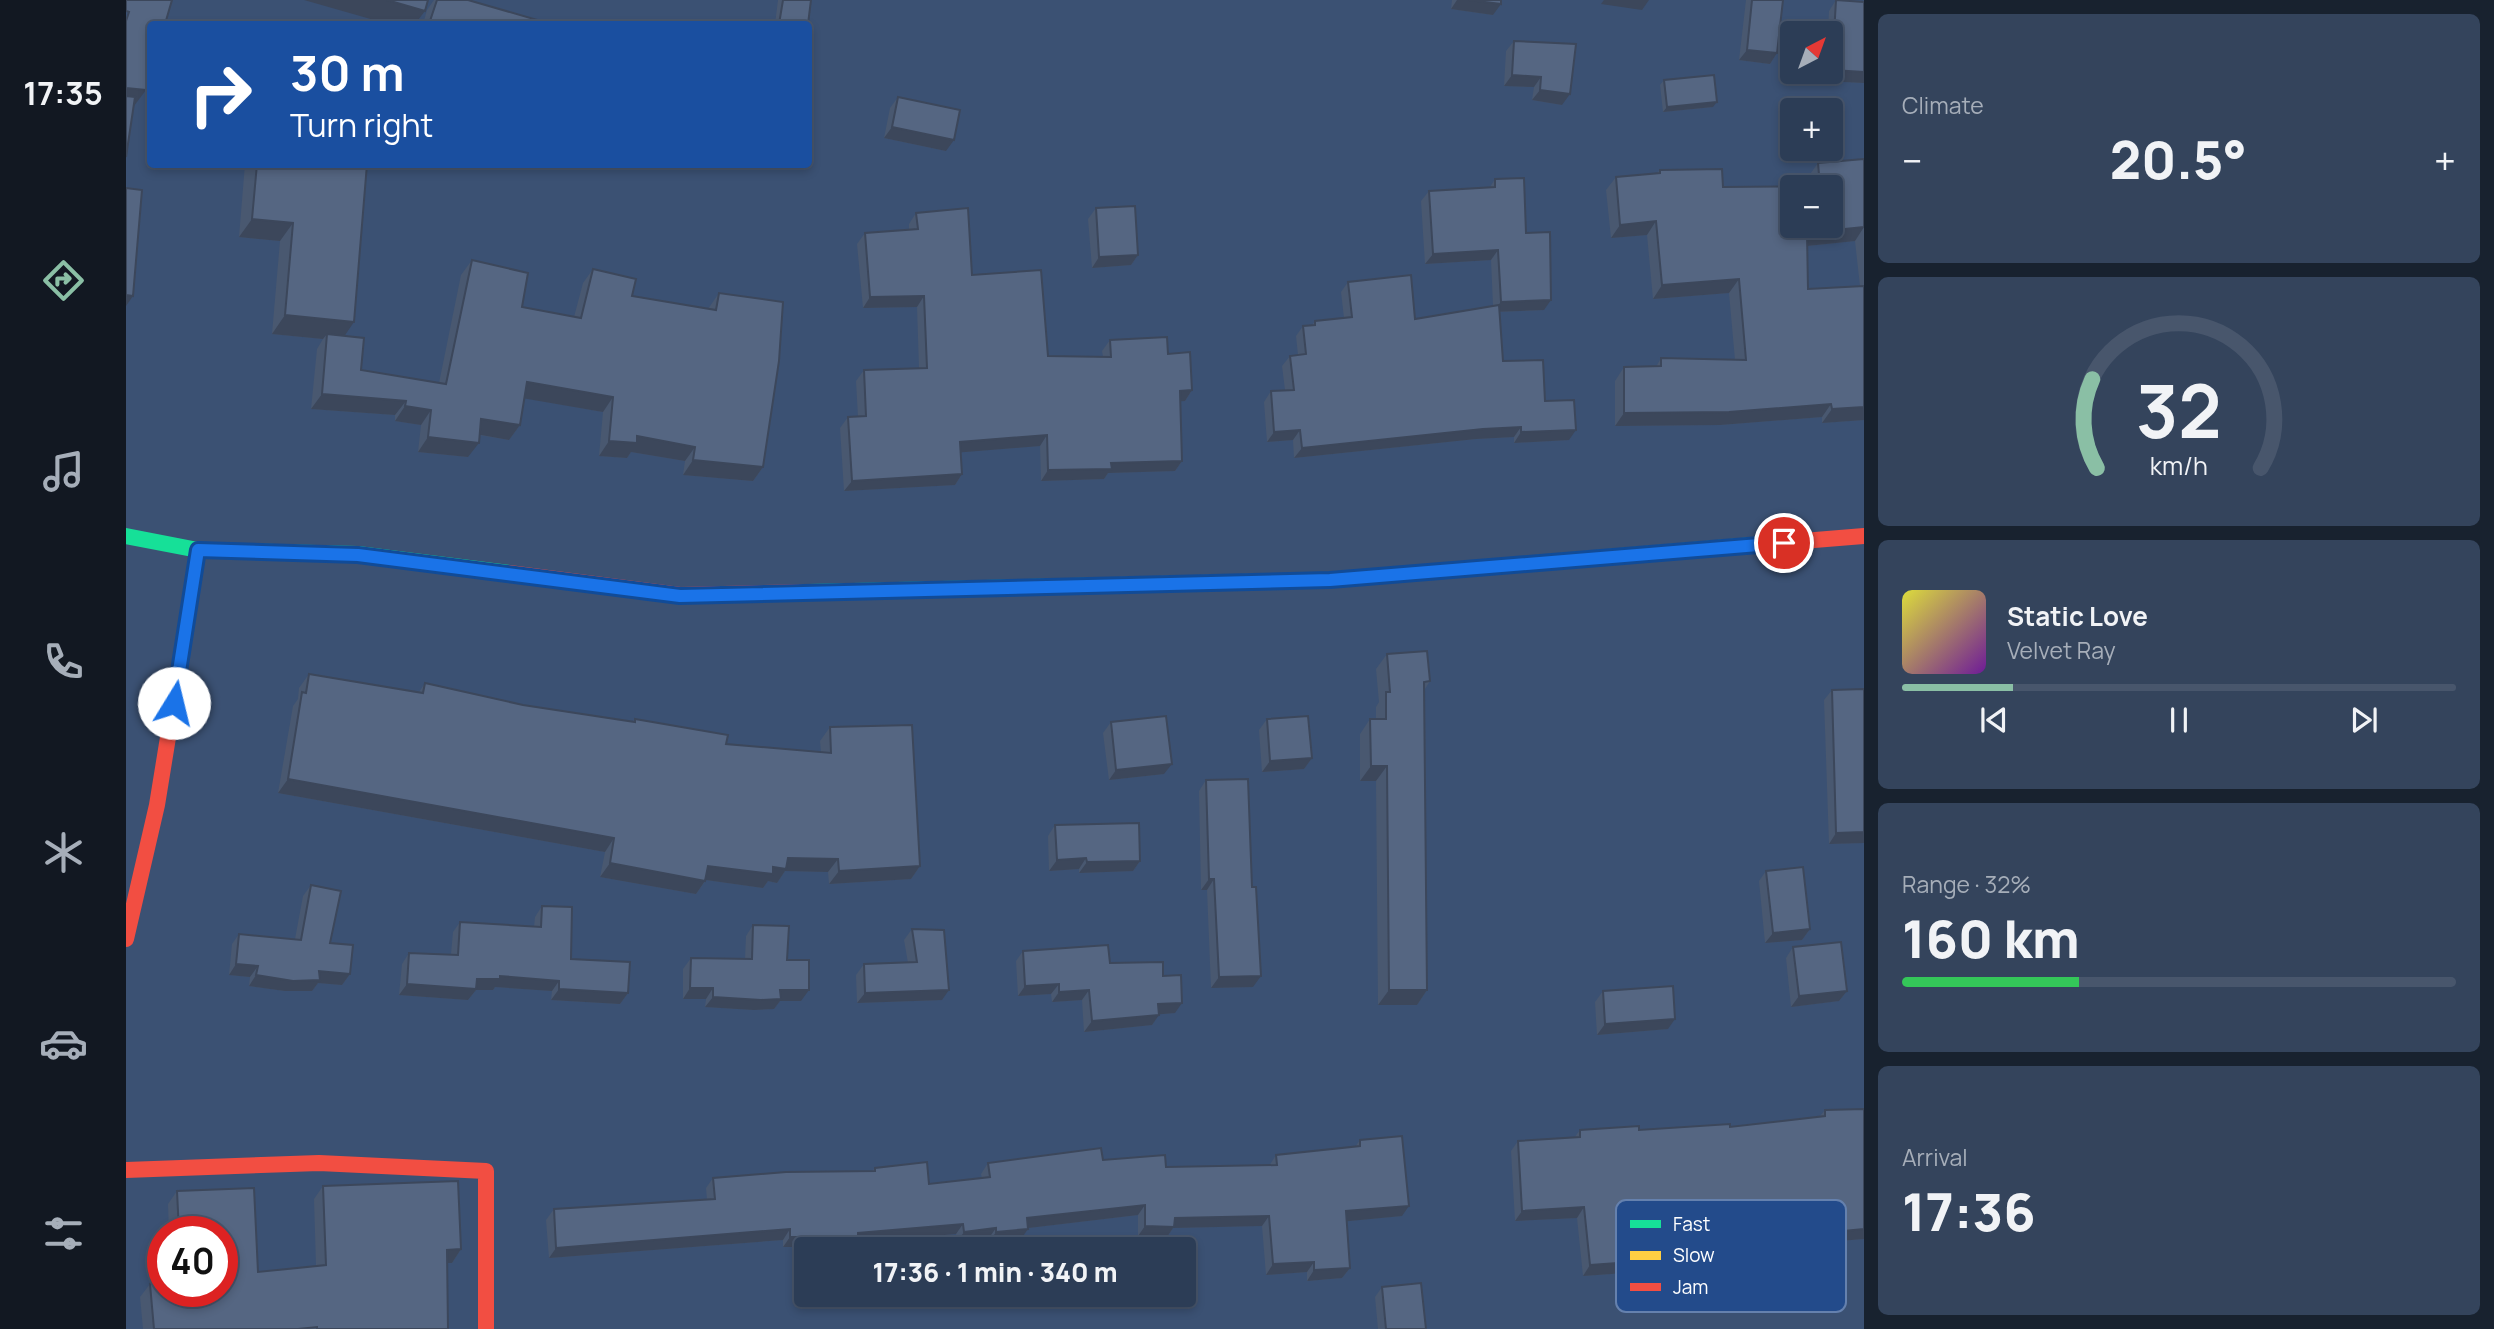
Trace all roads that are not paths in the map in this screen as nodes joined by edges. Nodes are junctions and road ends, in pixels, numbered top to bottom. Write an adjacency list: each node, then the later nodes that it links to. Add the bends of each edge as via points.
1 (126, 536): 3 (main road)
2 (1864, 536): 3 (main road, via 1330,580 680,596 358,555)
3 (198, 550): 4 (main road, via 158,805)
4 (126, 939)
5 (126, 1170): 6 (main road, via 320,1163 486,1171)
6 (486, 1329)

